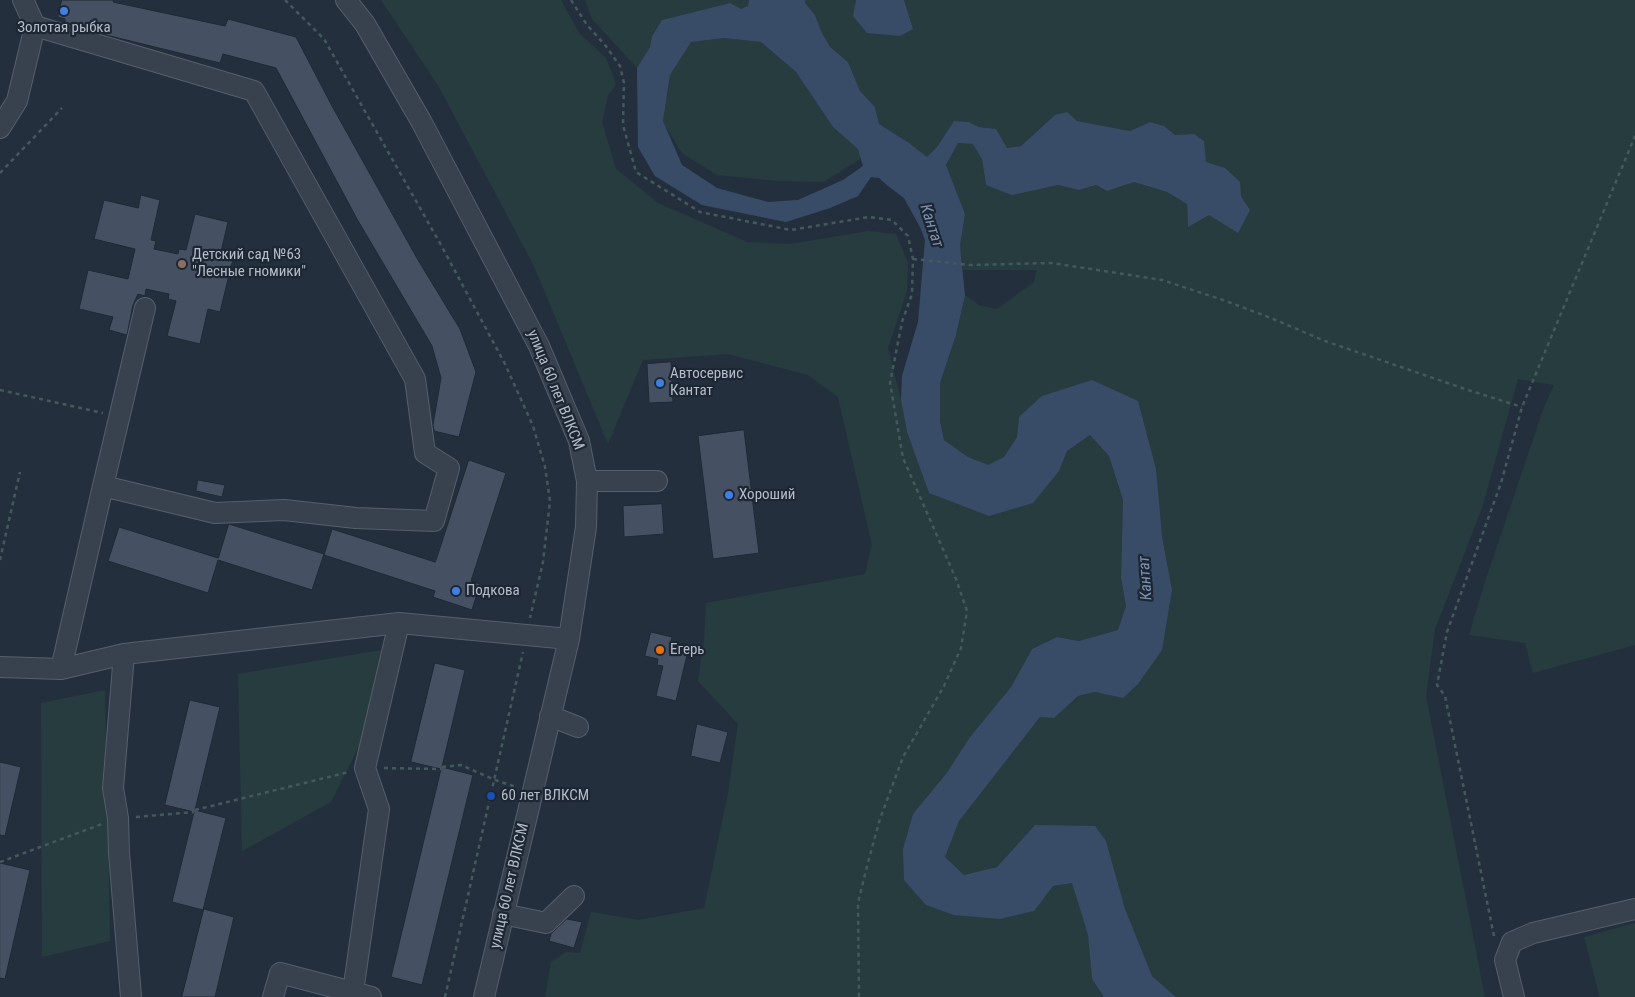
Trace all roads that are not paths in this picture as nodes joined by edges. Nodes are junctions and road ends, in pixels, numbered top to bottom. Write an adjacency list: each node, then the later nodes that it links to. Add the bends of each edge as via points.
1 (23, 0): 3 (street)
2 (346, 0): 6 (street, улица 60 лет ВЛКСМ, via 365,24 421,121 539,346 579,441)
3 (35, 26): 4 (street, via 17,101); 8 (street, via 254,91 415,379 425,453 449,468 434,521 356,518 284,510 215,513)
4 (0, 128)
5 (145, 308): 8 (street)
6 (587, 481): 7 (street); 10 (street, улица 60 лет ВЛКСМ, via 586,527)
7 (657, 481)
8 (103, 486): 13 (street)
9 (400, 623): 10 (street); 11 (street); 19 (street, via 365,768 379,809)
10 (569, 639): 14 (street, улица 60 лет ВЛКСМ)
11 (124, 654): 13 (street); 20 (street, via 113,788)
12 (0, 667): 13 (street)
13 (62, 669)
14 (550, 716): 15 (street); 18 (street, улица 60 лет ВЛКСМ)
15 (578, 727)
16 (574, 896): 18 (street, via 546,923)
17 (1635, 909): 23 (street, via 1533,933 1512,942 1505,960)
18 (503, 914): 22 (street, улица 60 лет ВЛКСМ)
19 (362, 994): 21 (street, via 280,973)
20 (131, 997)
21 (272, 997)
22 (484, 997)
23 (1514, 997)

